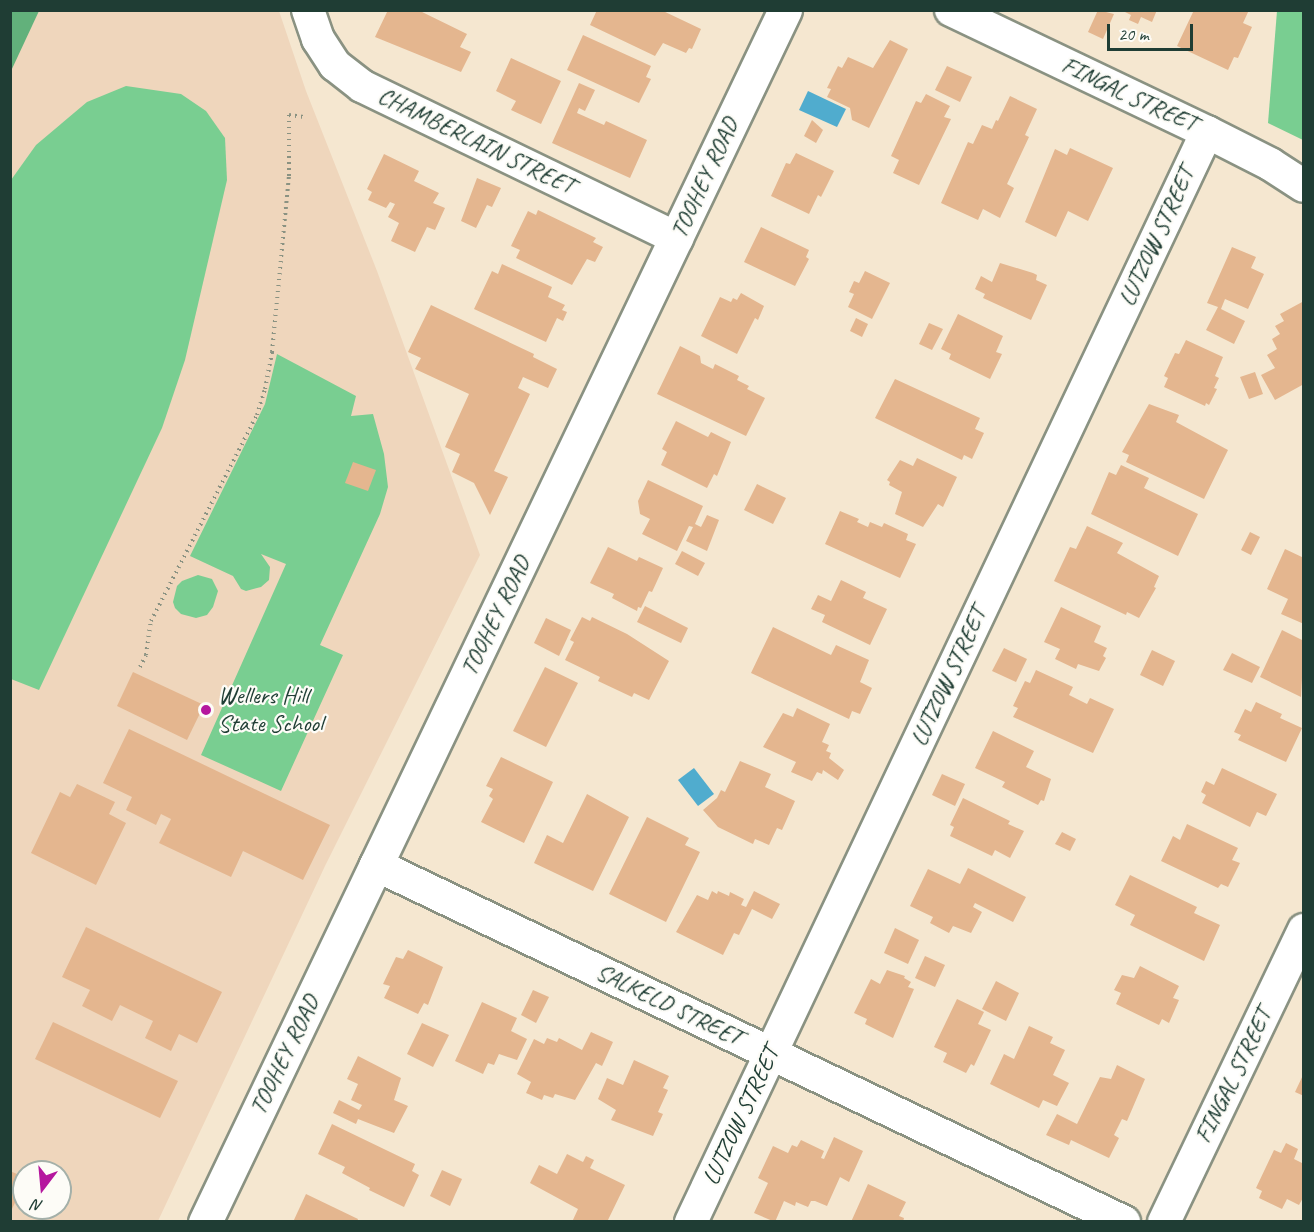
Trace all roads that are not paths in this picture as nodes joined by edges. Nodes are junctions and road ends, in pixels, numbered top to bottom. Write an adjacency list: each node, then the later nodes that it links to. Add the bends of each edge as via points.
1 (308, 10): 6 (street, CHAMBERLAIN STREET, via 318,39 335,65 362,86)
2 (785, 10): 6 (main road, TOOHEY ROAD)
3 (951, 10): 4 (street, FINGAL STREET)
4 (1207, 132): 5 (street, FINGAL STREET); 9 (street, LUTZOW STREET)
5 (1304, 186)
6 (677, 238): 7 (main road, TOOHEY ROAD)
7 (376, 865): 9 (street, SALKELD STREET); 10 (main road, TOOHEY ROAD)
8 (1304, 930): 13 (street, FINGAL STREET)
9 (771, 1054): 11 (street, LUTZOW STREET); 12 (street, SALKELD STREET)
10 (204, 1221)
11 (691, 1221)
12 (1124, 1221)
13 (1164, 1221)

